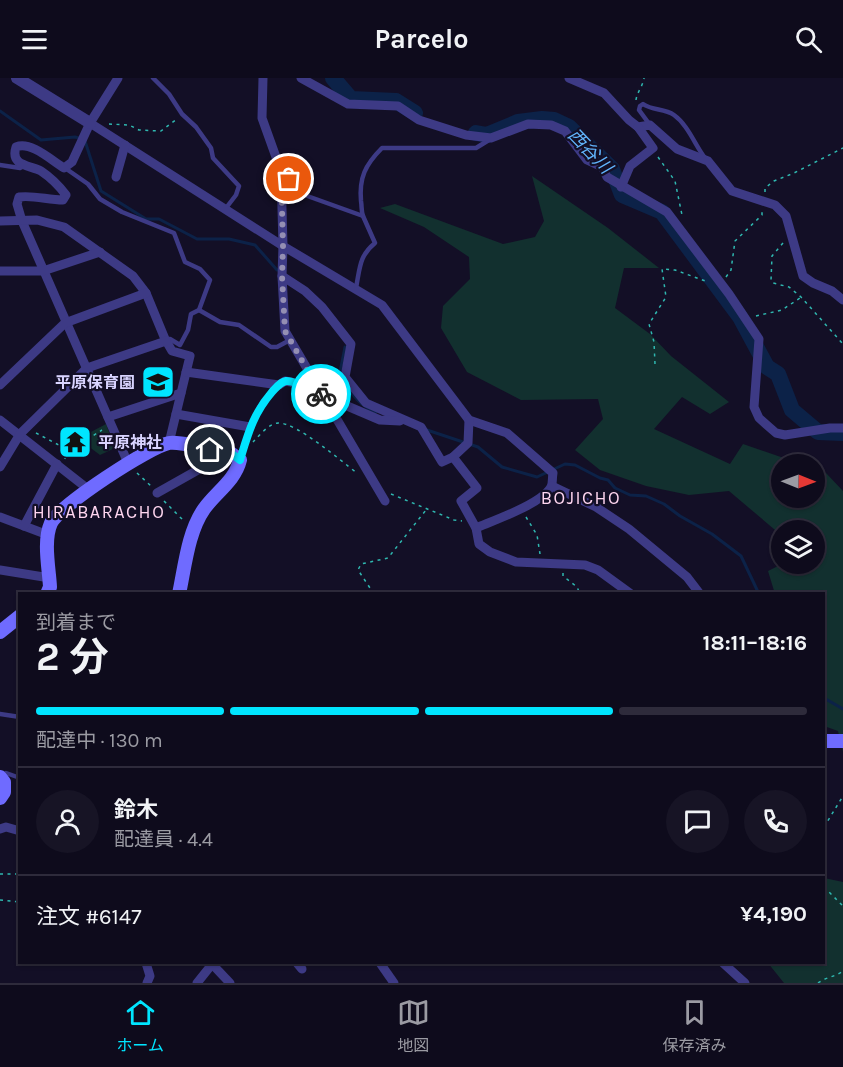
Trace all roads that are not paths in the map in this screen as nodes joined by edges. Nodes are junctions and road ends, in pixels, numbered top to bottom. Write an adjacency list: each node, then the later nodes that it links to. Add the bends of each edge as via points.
1 (17, 78): 8 (street)
2 (118, 78): 8 (street)
3 (153, 78): 19 (lane, via 196,127 212,148 213,158 239,186)
4 (263, 78): 16 (street, via 262,118)
5 (301, 78): 10 (street, via 348,104 398,106 419,120 466,135)
6 (569, 78): 9 (street, via 604,93)
7 (650, 125): 9 (street); 12 (street, via 677,149); 12 (lane, via 639,110 643,104 674,115)
8 (95, 126): 11 (street); 15 (street)
9 (638, 127): 18 (street, via 653,148 630,166)
10 (491, 138): 18 (street, via 528,124 551,125 565,131 587,160 602,167 607,177); 20 (lane, via 476,148 382,148 370,160 360,183)
11 (125, 145): 17 (street); 19 (street)
12 (708, 161): 30 (street, via 732,191 775,205 786,216 803,276)
13 (0, 165): 14 (lane)
14 (24, 166): 15 (street, via 14,154 16,147 23,144); 22 (street, via 40,171 66,195 63,200 19,197)
15 (64, 168): 31 (lane, via 122,212 174,233 185,262 200,269 210,280)
16 (281, 171): 20 (lane, via 299,193); 23 (street)
17 (116, 177)
18 (621, 187): 47 (street, via 667,212 759,339 754,406 759,418 785,435)
19 (226, 208): 23 (street)
20 (363, 216): 28 (lane, via 375,243 361,259)
21 (0, 221): 22 (street)
22 (22, 221): 24 (street, via 37,220 64,227); 26 (street)
23 (283, 246): 27 (street); 28 (street)
24 (100, 252): 26 (street); 29 (street, via 133,276)
25 (0, 271): 26 (street)
26 (44, 271): 32 (street)
27 (282, 276): 34 (street, via 285,331); 45 (street, via 305,291 351,344 345,377 366,403)
28 (356, 290): 43 (street, via 382,305)
29 (146, 293): 32 (street); 33 (street)
30 (843, 300)
31 (200, 310): 33 (lane, via 191,314 180,345); 34 (lane, via 220,322 239,325 271,347)
32 (66, 323): 35 (street); 37 (street)
33 (165, 340): 35 (street); 36 (street, via 172,351 190,356)
34 (290, 340): 40 (street)
35 (87, 368): 44 (street); 48 (street)
36 (186, 372): 38 (street); 39 (street)
37 (0, 385)
38 (279, 385): 40 (street, via 291,381); 46 (lane, via 259,407)
39 (181, 393): 41 (street); 44 (street)
40 (322, 394): 45 (street, via 380,420); 58 (street)
41 (176, 414): 46 (street); 49 (street)
42 (0, 420): 48 (street)
43 (469, 420): 51 (street, via 468,443); 55 (street, via 507,433 553,473)
44 (110, 421): 52 (street)
45 (405, 422): 51 (street, via 421,427 442,462)
46 (250, 427): 50 (lane)
47 (843, 428)
48 (24, 431): 53 (street); 54 (street)
49 (169, 443): 50 (main road); 52 (main road)
50 (237, 455): 57 (street); 66 (main road, via 237,471 205,508 196,525)
51 (453, 457): 61 (street, via 477,488 461,501)
52 (128, 463): 56 (main road)
53 (57, 464): 56 (street); 60 (street)
54 (0, 467)
55 (552, 486): 61 (street, via 521,508); 68 (street, via 596,507 629,529 687,577)
56 (88, 489): 62 (main road, via 52,521)
57 (157, 494)
58 (385, 496)
59 (0, 517): 60 (street)
60 (24, 526): 62 (street)
61 (475, 526): 67 (street, via 479,544 490,552 516,562 585,565)
62 (48, 535): 64 (main road)
63 (0, 570): 64 (street)
64 (50, 578): 65 (main road)
65 (48, 592)
66 (179, 592)
67 (628, 592)
68 (698, 592)
69 (0, 714): 70 (lane)
70 (18, 717)
71 (825, 741): 72 (main road)
72 (843, 741)
73 (0, 776): 74 (lane, via 6,773); 75 (main road, via 4,782)
74 (18, 777)
75 (0, 798)
76 (0, 829): 77 (street)
77 (18, 830)
78 (146, 964): 82 (street, via 150,976)
79 (212, 964): 83 (street); 84 (street)
80 (381, 964): 85 (street)
81 (724, 964): 86 (street)
82 (147, 983)
83 (197, 983)
84 (230, 983)
85 (394, 983)
86 (745, 983)

